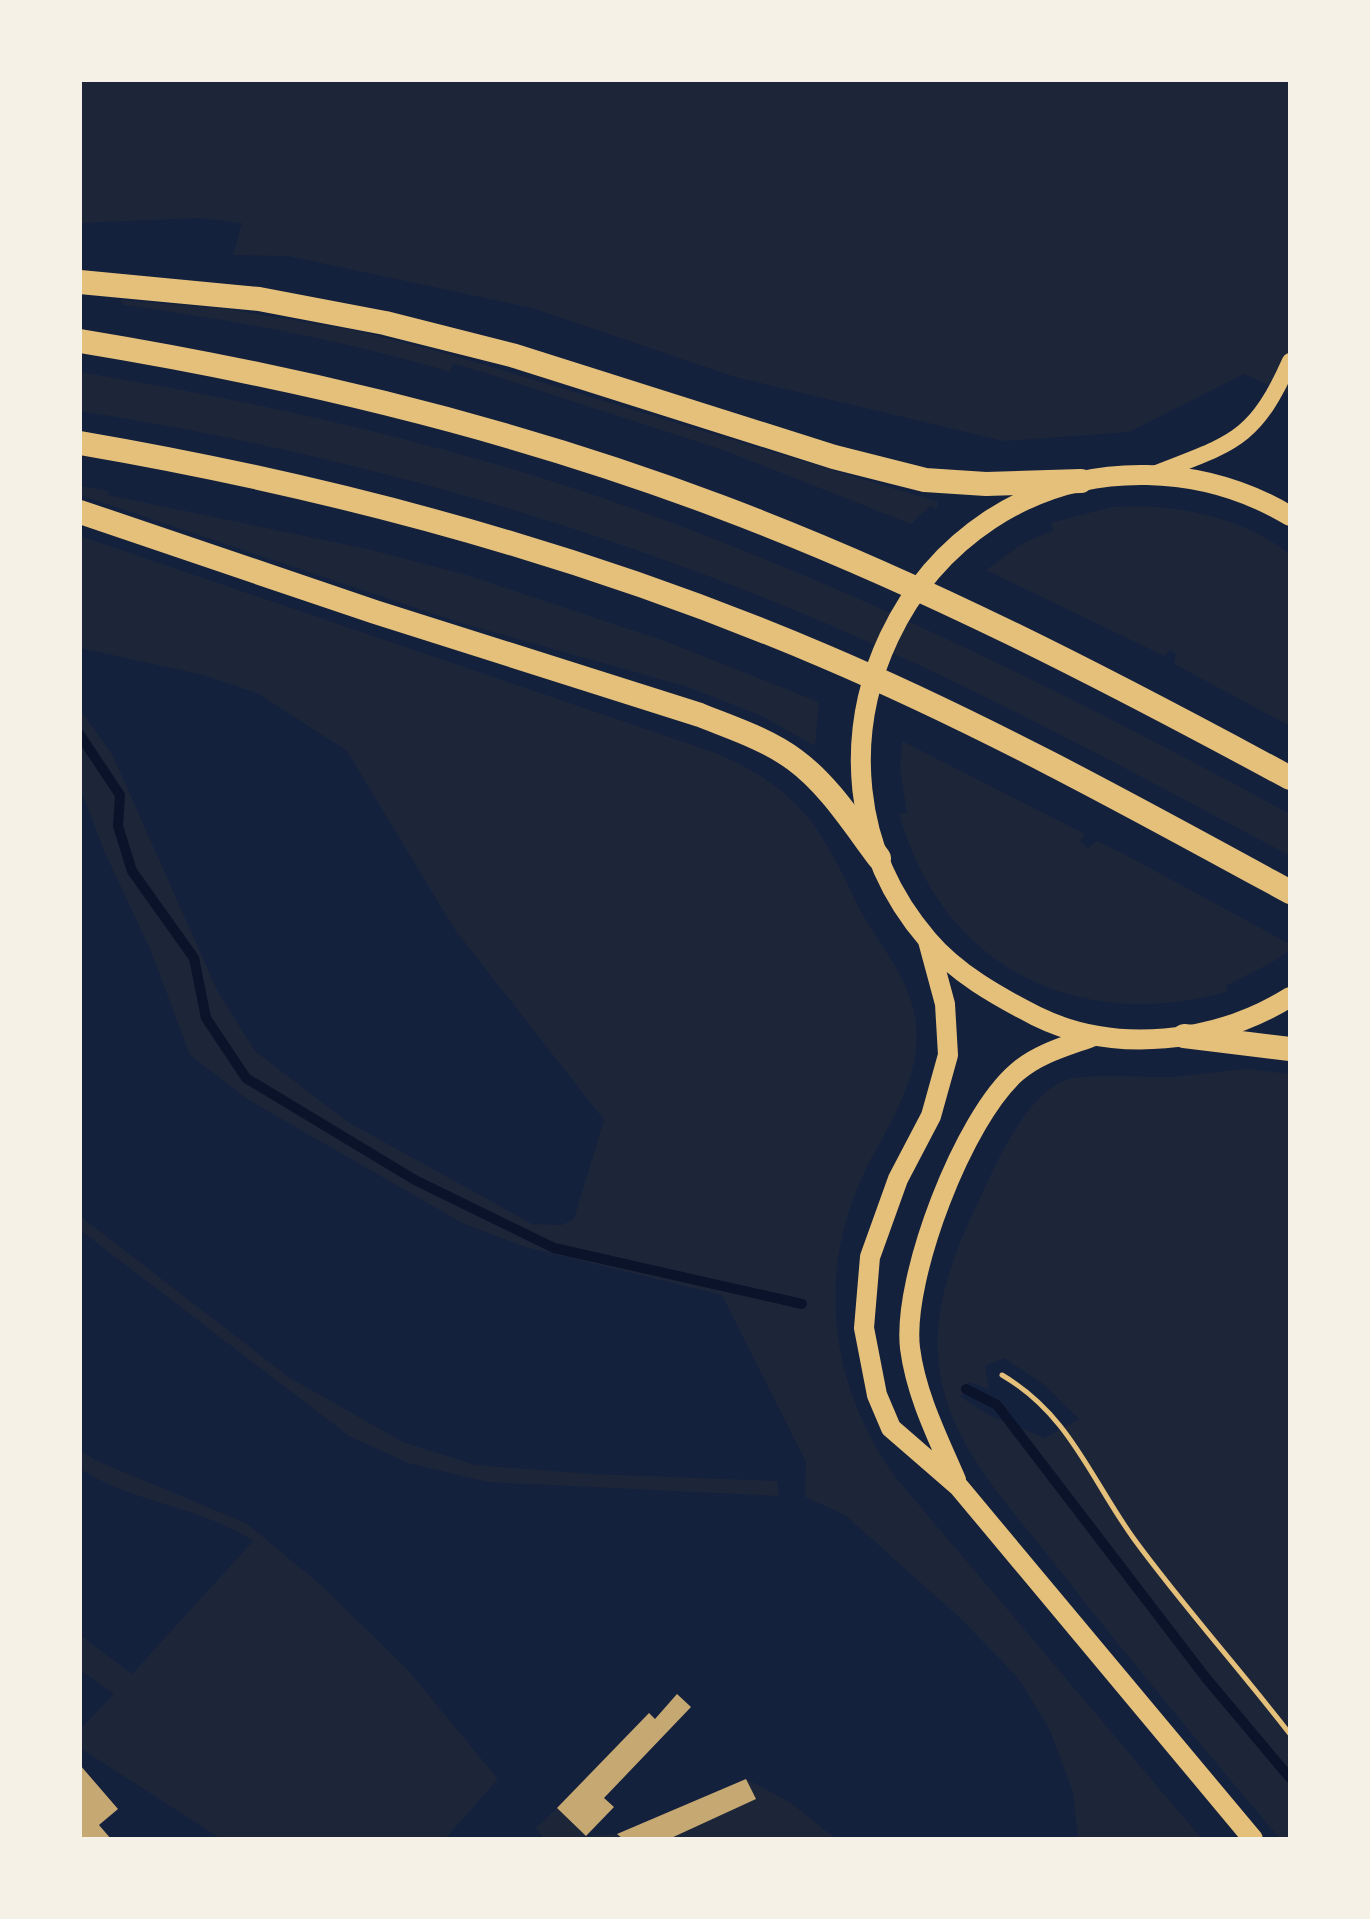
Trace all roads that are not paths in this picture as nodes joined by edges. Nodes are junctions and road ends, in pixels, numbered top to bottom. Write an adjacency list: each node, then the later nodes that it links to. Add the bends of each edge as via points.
1 (80, 282): 6 (highway, via 259,299 385,323 515,356 834,457 925,480)
2 (80, 341): 9 (highway, via 356,395 664,486 797,536 1003,628)
3 (1290, 361): 5 (main road, via 1273,399 1247,431)
4 (80, 443): 11 (highway, via 254,474 442,521 698,606 825,657 989,733)
5 (1152, 475): 6 (main road); 8 (main road, via 1228,487)
6 (1081, 481): 10 (main road, via 1017,504 956,545 925,577 893,627 873,675 862,735 864,797)
7 (80, 512): 10 (highway, via 740,731 778,748 812,775)
8 (1290, 516)
9 (1290, 778)
10 (879, 858): 12 (main road)
11 (1290, 892)
12 (928, 941): 14 (main road, via 961,971 1009,1002); 17 (main road, via 945,1004 948,1055 931,1116 898,1179 874,1244 864,1328 874,1386 891,1428)
13 (1290, 997): 15 (main road, via 1231,1025)
14 (1094, 1036): 15 (main road); 17 (main road, via 1046,1053 1006,1082 960,1161 922,1249 911,1302 912,1357 926,1408)
15 (1184, 1036): 16 (highway)
16 (1290, 1049)
17 (959, 1487): 18 (main road)
18 (1253, 1839)

